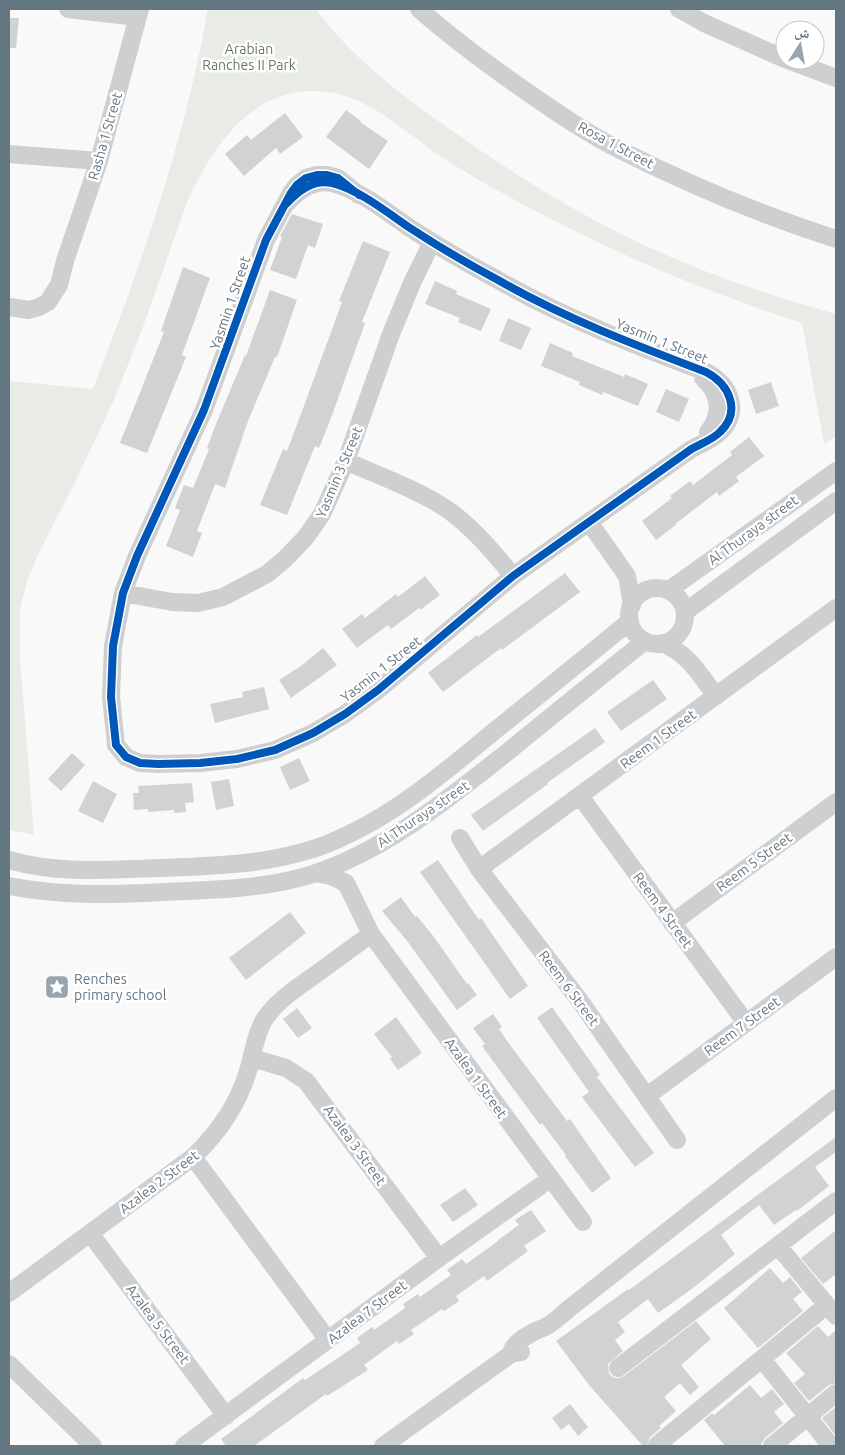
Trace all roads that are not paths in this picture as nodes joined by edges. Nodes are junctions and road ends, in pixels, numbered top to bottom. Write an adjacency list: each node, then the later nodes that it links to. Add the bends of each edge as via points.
1 (68, 9): 4 (street)
2 (419, 9): 10 (street, Rosa 1 Street, via 498,72 619,150 710,193)
3 (679, 9): 5 (street)
4 (139, 13): 9 (street, Rasha 1 Street)
5 (775, 55)
6 (814, 70): 7 (street)
7 (836, 78)
8 (9, 154): 9 (street)
9 (99, 161): 12 (street, Rasha 1 Street, via 60,285 48,302 39,307 30,310)
10 (836, 239)
11 (432, 242): 13 (street, Yasmin 3 Street, via 391,334); 16 (street, Yasmin 1 Street, via 559,313 687,364 715,392 717,418 710,430 690,450); 20 (street, Yasmin 1 Street, via 338,178 316,175 298,185 275,222 261,253 204,410)
12 (9, 305)
13 (346, 461): 17 (street, via 430,499 451,512 481,538); 20 (street, Yasmin 3 Street, via 322,514 306,537 267,574 223,597 198,602 172,602)
14 (836, 471): 19 (street, Al Thuraya street)
15 (836, 501): 23 (street, Al Thuraya street)
16 (589, 522): 17 (street, Yasmin 1 Street); 18 (street)
17 (513, 576): 20 (street, Yasmin 1 Street, via 378,690 313,733 275,750 237,758 134,769 118,761 110,745 113,646)
18 (627, 576): 19 (street, via 640,584); 22 (street)
19 (662, 589): 22 (street, via 641,593); 23 (street, via 677,596 682,603)
20 (123, 592)
21 (836, 608): 26 (street, Reem 1 Street)
22 (631, 613): 24 (street, via 633,629 638,636); 31 (street, Al Thuraya street, via 452,766 386,814 320,847 249,864 212,866 77,870)
23 (684, 619): 24 (street, via 679,634 671,640); 25 (street)
24 (654, 642): 25 (street, via 675,649); 30 (street, Al Thuraya street, via 466,785 402,831)
25 (688, 659): 26 (street)
26 (716, 696): 27 (street, Reem 1 Street)
27 (580, 796): 32 (street, Reem 1 Street); 36 (street, Reem 4 Street)
28 (836, 802): 36 (street, Reem 5 Street)
29 (460, 838): 32 (street, Reem 6 Street)
30 (362, 854): 33 (street, Al Thuraya street); 34 (street)
31 (9, 860)
32 (479, 869): 41 (street, Reem 6 Street, via 580,1001)
33 (315, 873): 34 (street); 35 (street, Al Thuraya street, via 246,887 125,894 75,895)
34 (346, 883): 37 (street, Azalea 1 Street)
35 (9, 886)
36 (672, 923): 39 (street, Reem 4 Street)
37 (371, 934): 40 (street, Azalea 2 Street, via 273,1008 263,1022); 45 (street, Azalea 1 Street)
38 (836, 957): 39 (street, Reem 7 Street)
39 (746, 1024): 41 (street, Reem 7 Street)
40 (252, 1058): 44 (street, Azalea 2 Street, via 231,1110 208,1143); 50 (street, Azalea 3 Street, via 286,1068 306,1081)
41 (647, 1096): 43 (street, Reem 6 Street)
42 (836, 1098): 63 (street, via 545,1327 515,1345 511,1354)
43 (677, 1140)
44 (193, 1157): 48 (street, Azalea 2 Street); 53 (street)
45 (550, 1179): 47 (street, Azalea 1 Street); 50 (street, Azalea 7 Street)
46 (836, 1201): 49 (street)
47 (582, 1222)
48 (90, 1233): 51 (street, Azalea 2 Street); 58 (street, Azalea 5 Street)
49 (778, 1246): 52 (street); 56 (street)
50 (439, 1258): 53 (street, Azalea 7 Street)
51 (9, 1293)
52 (834, 1312): 54 (street)
53 (328, 1340): 58 (street, Azalea 7 Street)
54 (762, 1359): 59 (street); 60 (street)
55 (9, 1364): 61 (street)
56 (618, 1368)
57 (836, 1394): 59 (street)
58 (226, 1416): 62 (street, Azalea 7 Street)
59 (807, 1417): 64 (street); 65 (street)
60 (656, 1445)
61 (93, 1446)
62 (184, 1446)
63 (383, 1446)
64 (772, 1446)
65 (831, 1446)

